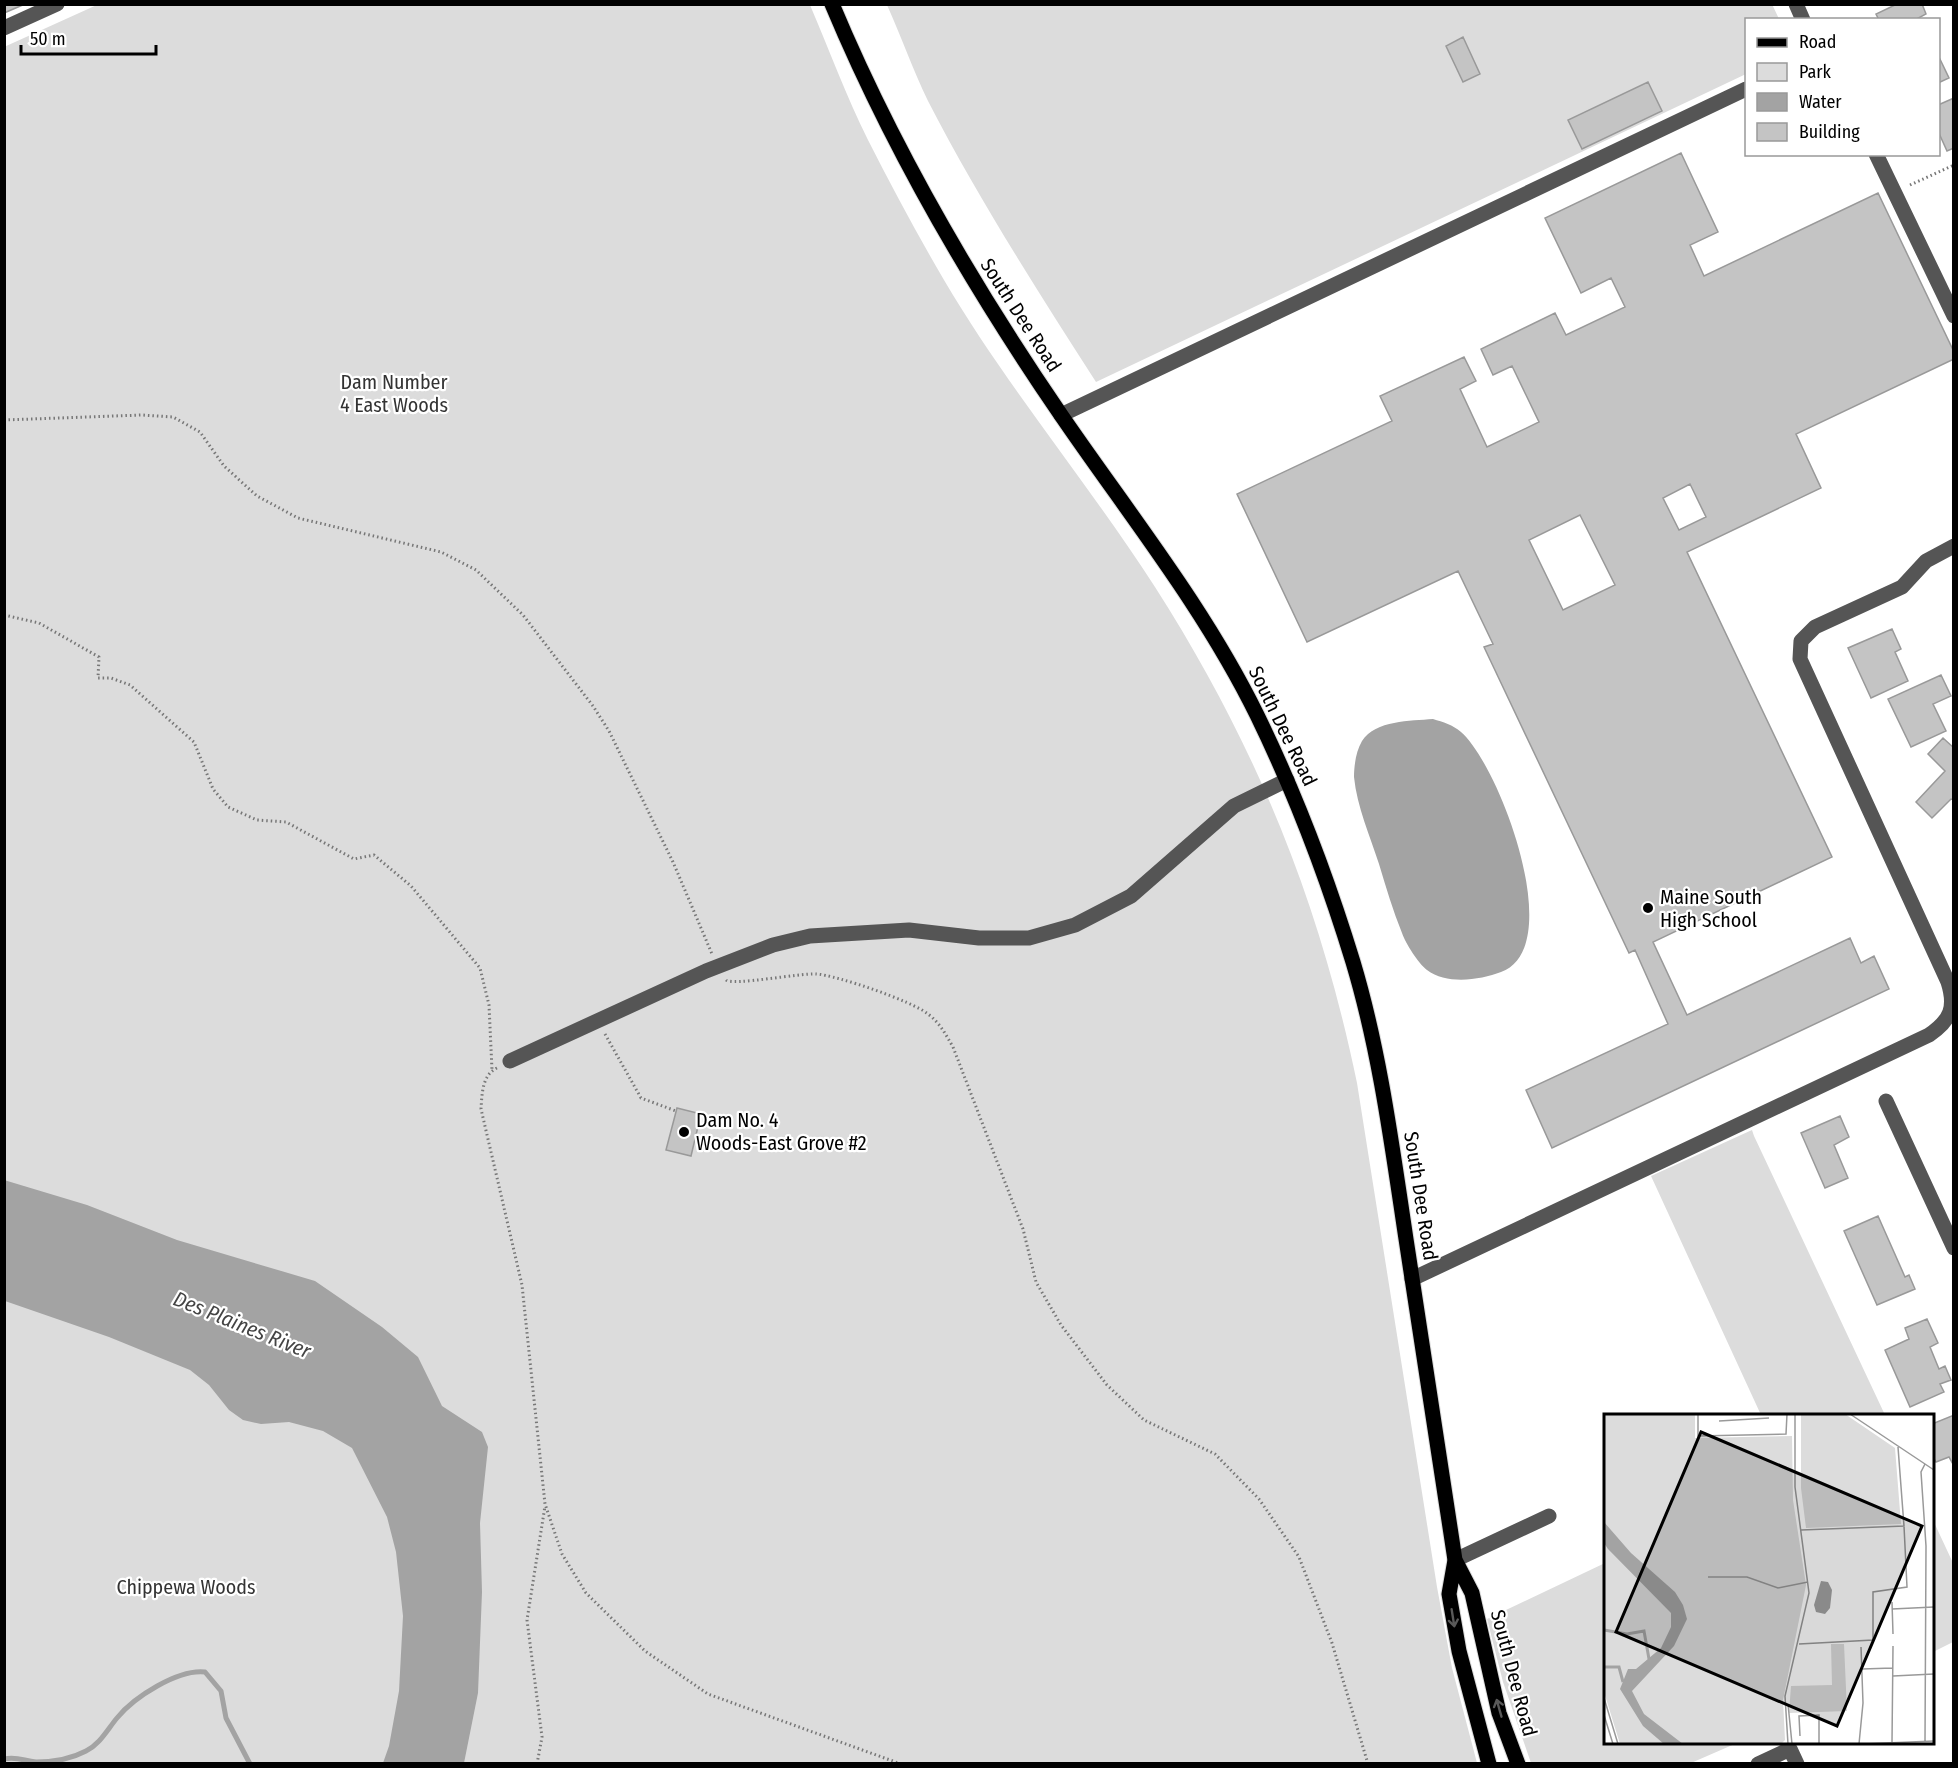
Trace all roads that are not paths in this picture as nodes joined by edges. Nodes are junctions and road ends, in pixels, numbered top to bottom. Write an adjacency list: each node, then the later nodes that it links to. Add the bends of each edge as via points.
1 (57, 4): 5 (street)
2 (832, 4): 9 (main road, South Dee Road, via 878,107 936,218 990,310)
3 (1796, 4): 4 (street)
4 (1802, 18)
5 (4, 28)
6 (1745, 88): 9 (street)
7 (1877, 156): 8 (street)
8 (1953, 316)
9 (1061, 415): 11 (main road, South Dee Road, via 1210,631 1255,711)
10 (1953, 546): 15 (street, via 1926,561 1902,587 1815,627 1801,641 1800,650 1805,669 1947,982 1953,1007 1949,1017 1929,1035)
11 (1287, 780): 12 (street, via 1234,806 1131,896 1067,928 1029,938 1006,939 909,930 810,936 773,945 706,971); 15 (main road, South Dee Road, via 1321,864 1356,976 1389,1128)
12 (510, 1061)
13 (1886, 1101): 14 (street)
14 (1953, 1248)
15 (1412, 1279): 17 (main road, South Dee Road)
16 (1550, 1516): 17 (street)
17 (1455, 1560): 18 (main road, South Dee Road, one-way to 18, via 1449,1594); 19 (main road, South Dee Road, one-way to 17, via 1499,1713 1472,1593)
18 (1489, 1764)
19 (1518, 1764)
20 (1758, 1764): 21 (street, via 1790,1749)
21 (1797, 1764)

